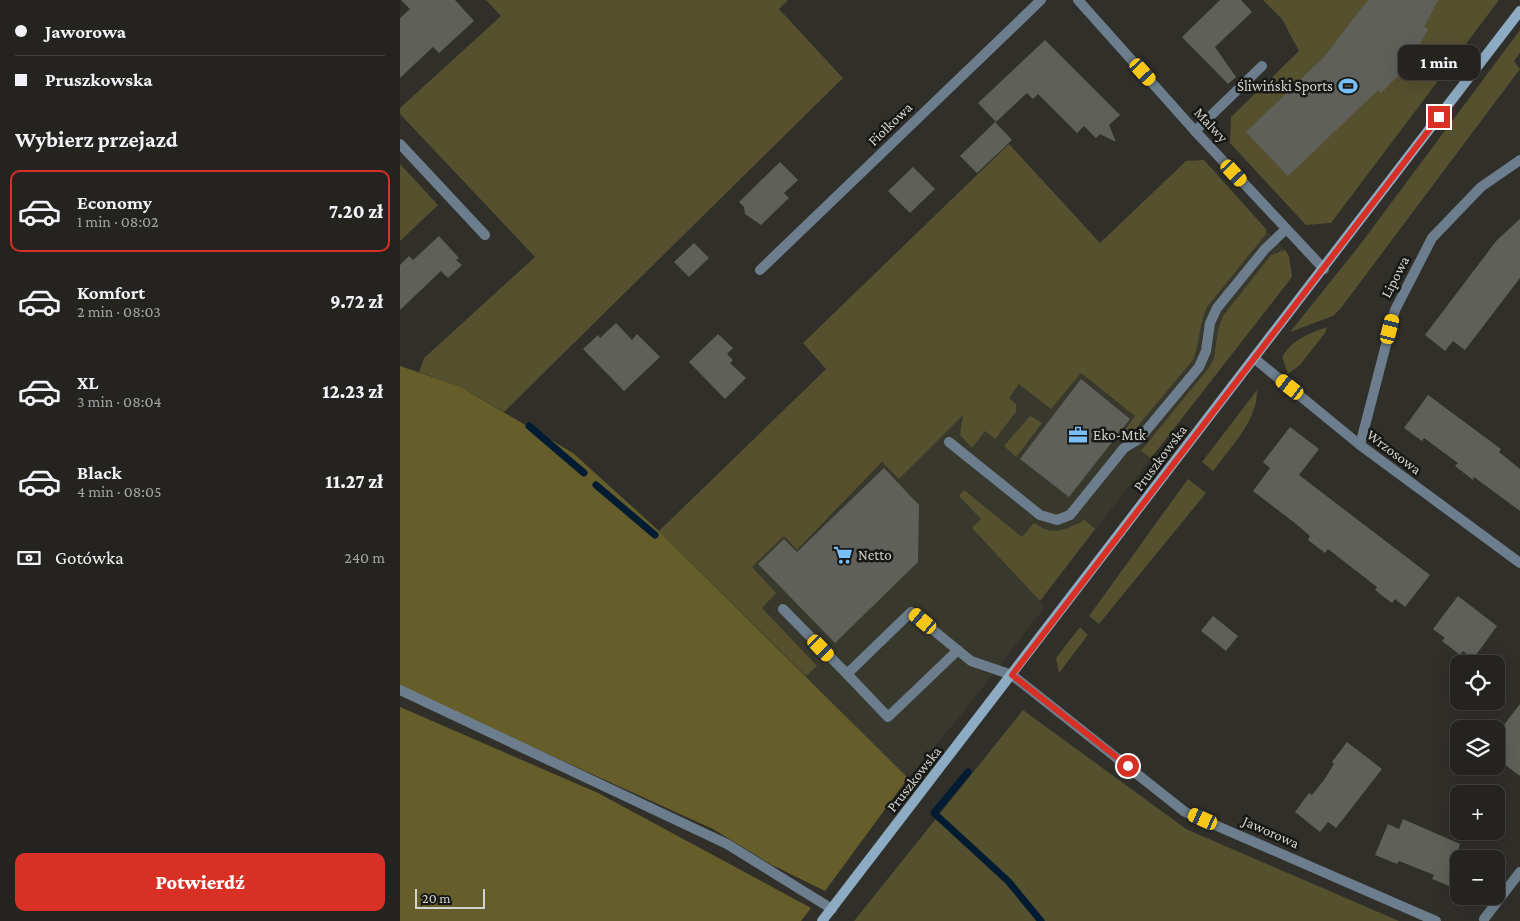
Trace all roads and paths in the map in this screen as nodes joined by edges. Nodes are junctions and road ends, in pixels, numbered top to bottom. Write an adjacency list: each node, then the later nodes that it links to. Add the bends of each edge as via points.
1 (1041, 0): 11 (street, Fiołkowa)
2 (1078, 0): 5 (street, Malwy)
3 (1520, 11): 10 (street, Pruszkowska)
4 (1262, 66): 5 (street)
5 (1195, 131): 8 (street, Malwy)
6 (400, 144): 9 (street)
7 (1520, 160): 14 (street, Lipowa, via 1481,187 1432,238 1395,310)
8 (1286, 229): 10 (street, Malwy); 13 (street, via 1265,248 1217,308 1210,323 1206,351 1198,367 1139,439 1124,448 1070,515 1057,520 1040,515)
9 (485, 235)
10 (1324, 269): 12 (street, Pruszkowska)
11 (760, 270)
12 (1255, 359): 14 (street, Wrzosowa); 19 (street, Pruszkowska)
13 (948, 442)
14 (1360, 445): 15 (street, Wrzosowa)
15 (1519, 560)
16 (783, 609): 18 (street)
17 (958, 650): 18 (street, via 911,612); 18 (street, via 888,718); 19 (street, via 978,664)
18 (847, 674)
19 (1012, 675): 22 (street, Pruszkowska); 25 (street, Jaworowa, via 1185,812)
20 (400, 690): 22 (street, via 727,844)
21 (1520, 872): 23 (street)
22 (832, 909): 24 (street, Pruszkowska)
23 (1484, 919)
24 (822, 921)
25 (1436, 921)

